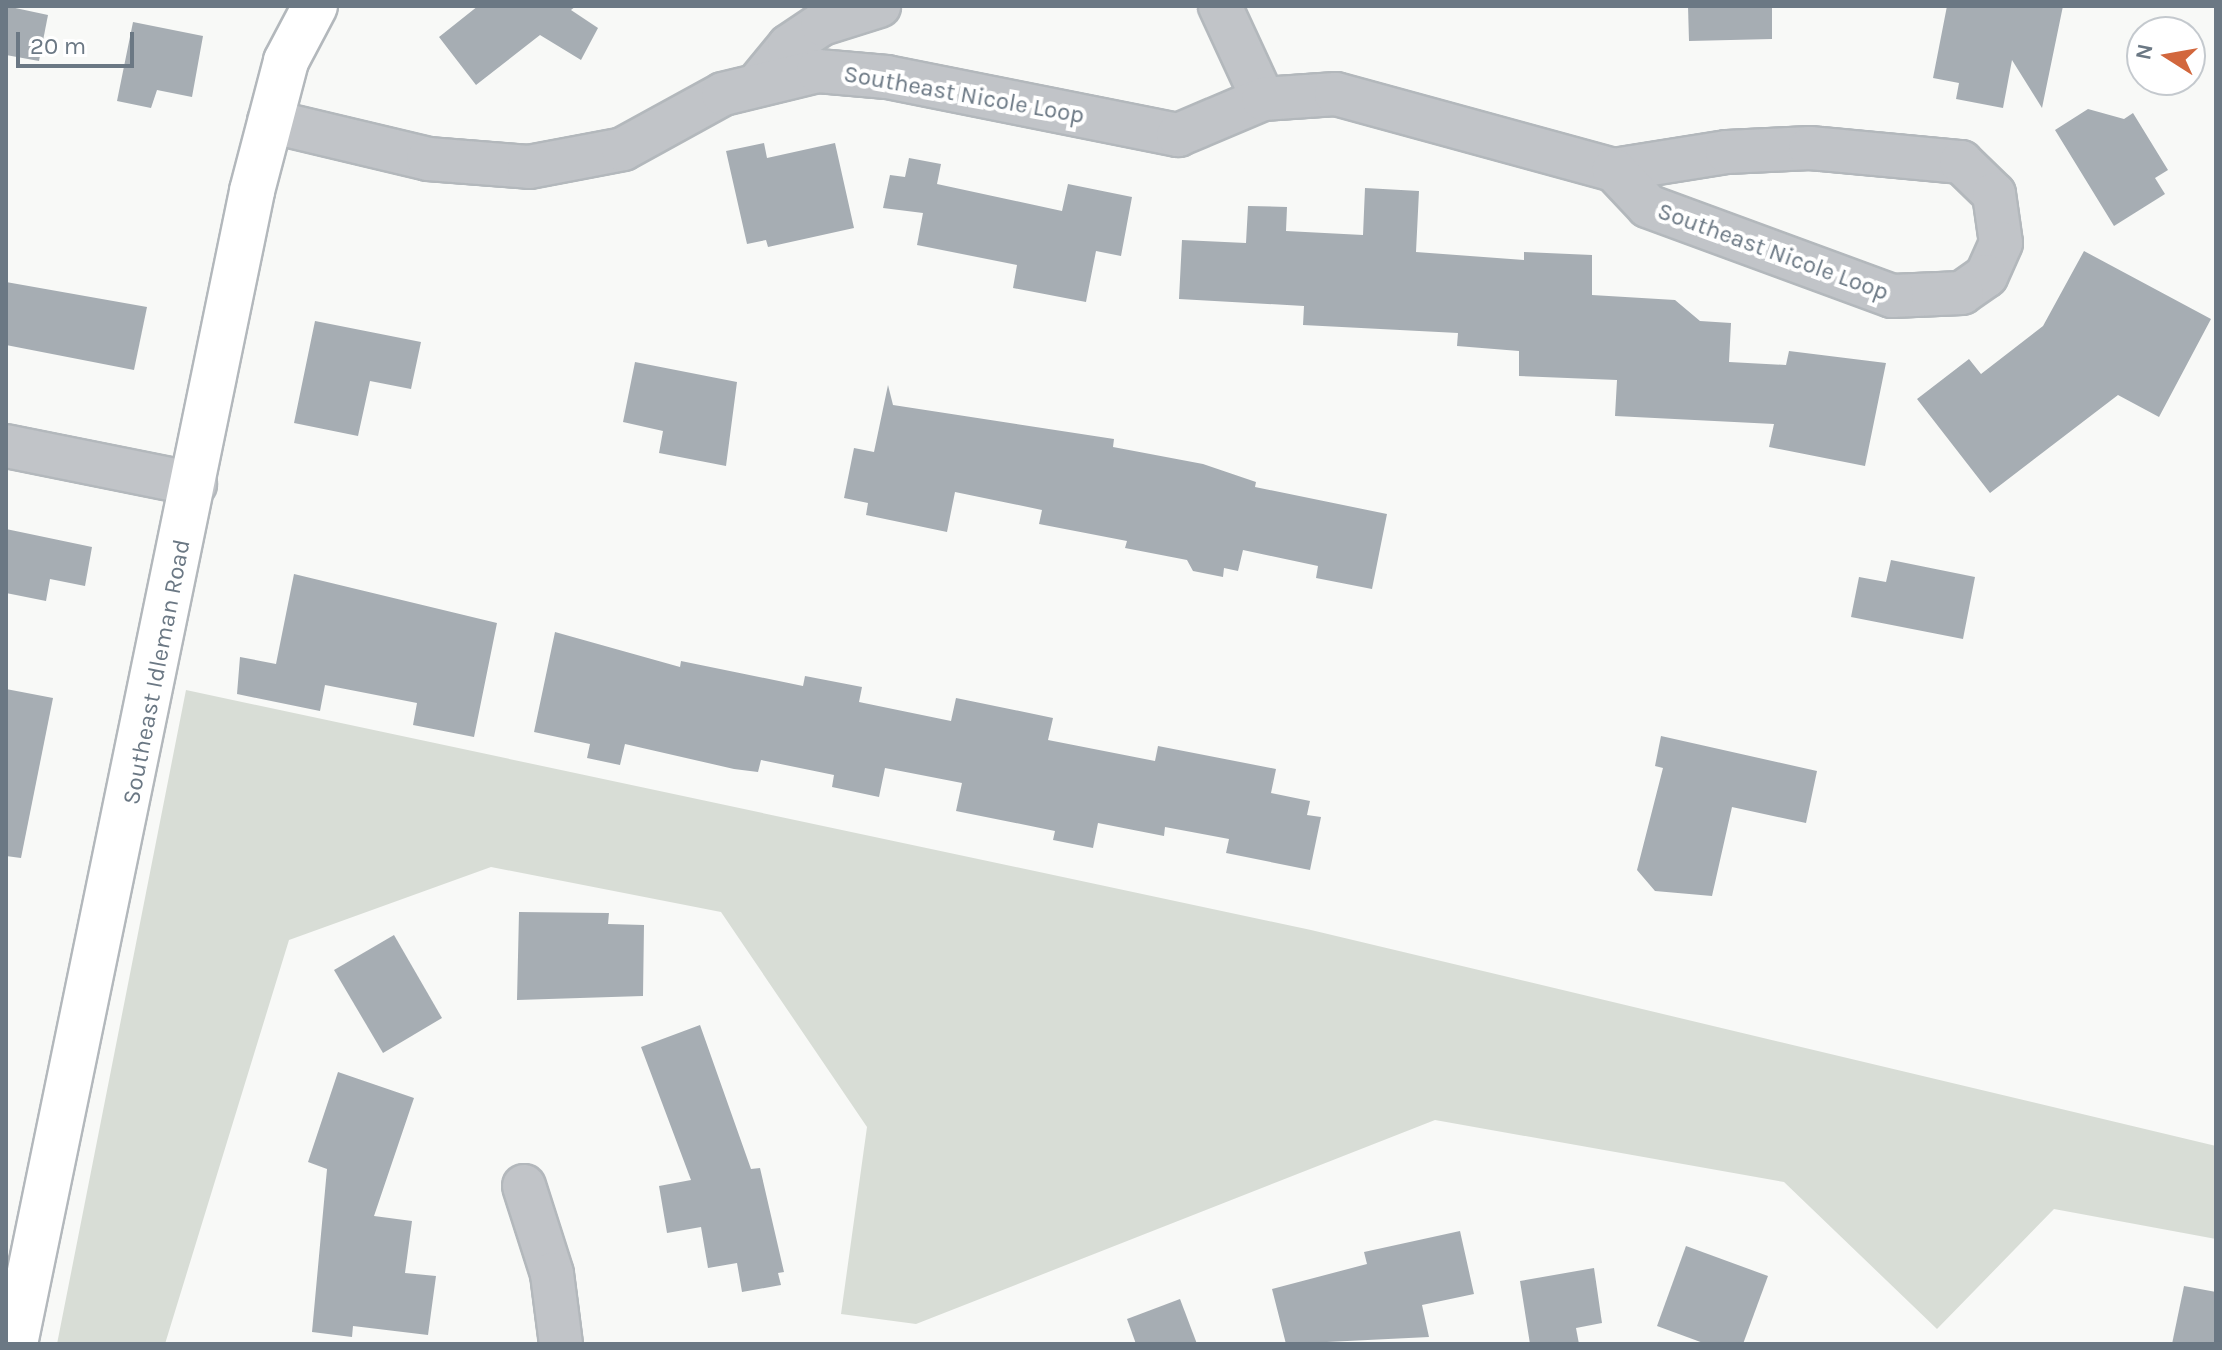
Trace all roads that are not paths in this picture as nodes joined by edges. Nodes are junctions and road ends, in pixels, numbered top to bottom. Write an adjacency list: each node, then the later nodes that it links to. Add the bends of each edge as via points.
1 (315, 6): 6 (main road, Southeast Idleman Road, via 286,61)
2 (879, 6): 4 (street, via 822,24 789,46)
3 (1220, 6): 5 (street)
4 (761, 80): 5 (street, Southeast Nicole Loop, via 818,71 887,77 1178,135); 6 (street, Southeast Nicole Loop, via 623,149 529,167 428,159)
5 (1263, 99): 7 (street, Southeast Nicole Loop, via 1336,94)
6 (269, 121): 9 (main road, Southeast Idleman Road)
7 (1614, 170): 7 (street, Southeast Nicole Loop, via 1648,206 1695,228 1892,296 1962,293 1986,276 2001,243 2001,208 1985,181 1961,162 1932,156 1741,151)
8 (6, 446): 9 (street)
9 (195, 484): 11 (main road, Southeast Idleman Road)
10 (524, 1186): 12 (street, via 552,1274)
11 (15, 1344)
12 (561, 1344)

